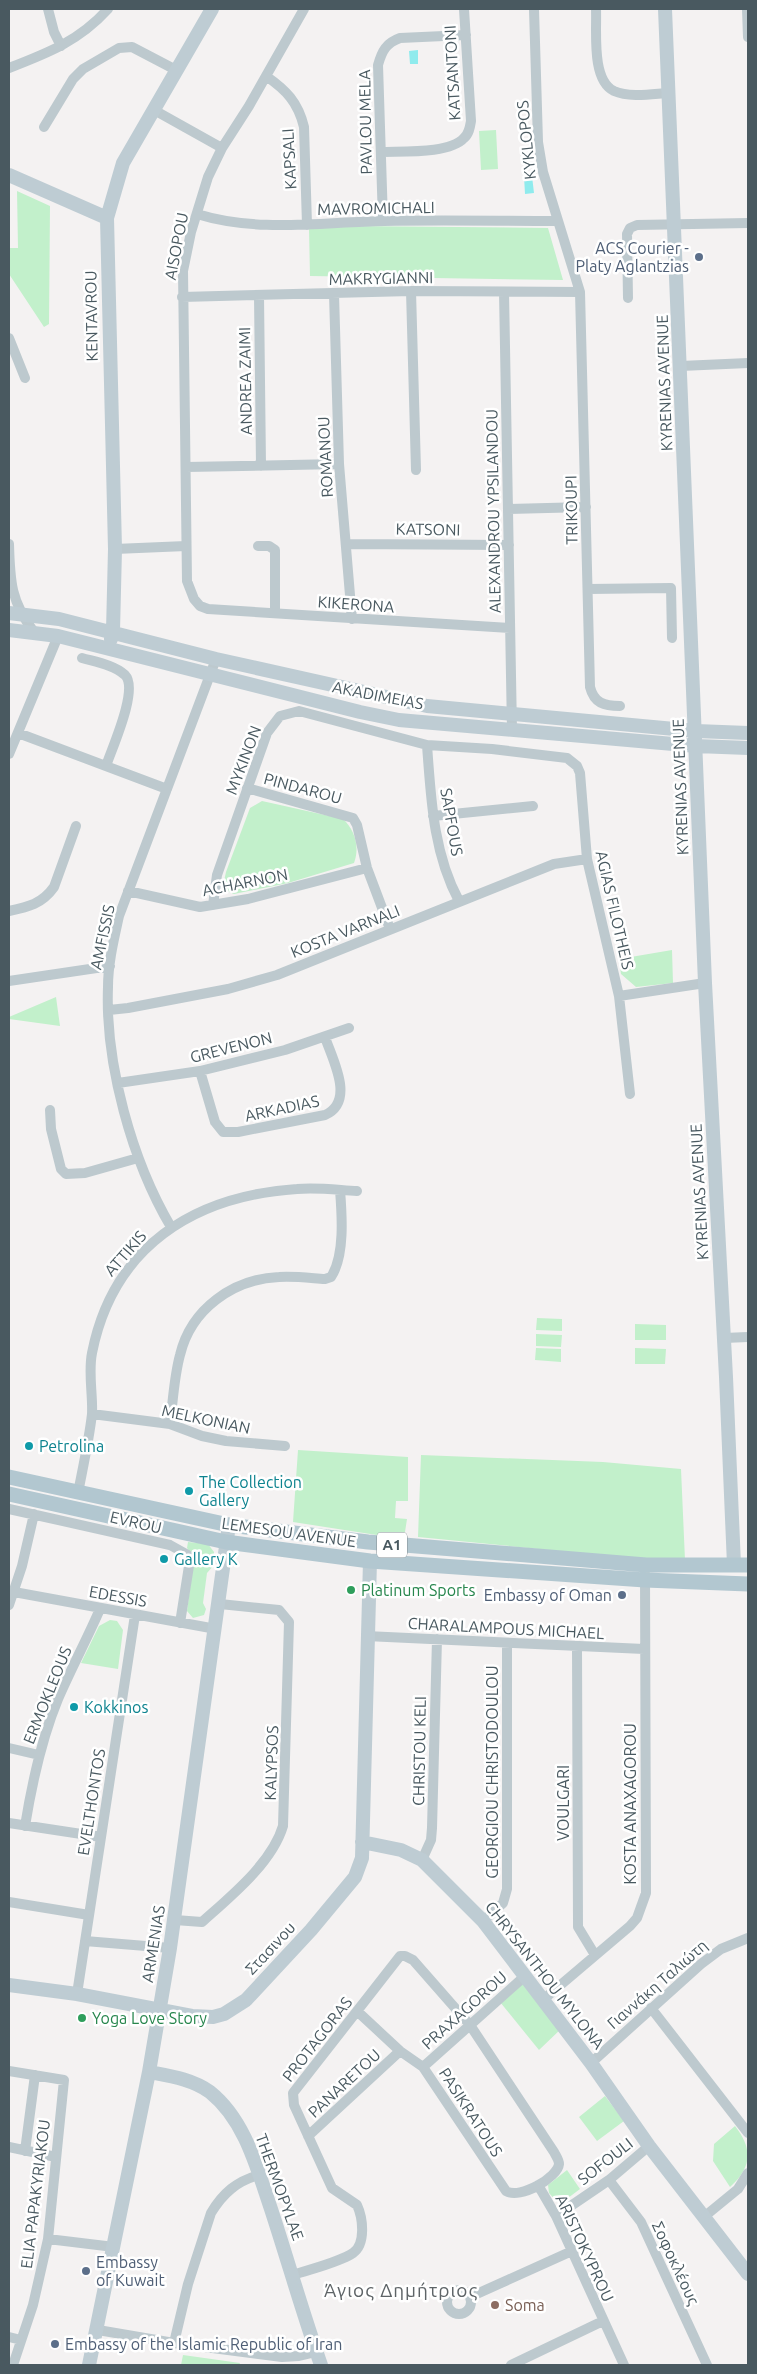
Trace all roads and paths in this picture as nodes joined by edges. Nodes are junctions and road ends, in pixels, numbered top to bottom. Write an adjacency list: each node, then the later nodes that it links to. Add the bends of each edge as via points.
1 (48, 9): 12 (street)
2 (108, 9): 12 (street, via 90,28)
3 (212, 9): 14 (main road, KENTAVROU)
4 (304, 9): 15 (street, AISOPOU)
5 (464, 9): 10 (street, KATSANTONI)
6 (534, 9): 25 (street, KYKLOPOS, via 538,142 542,172)
7 (596, 9): 16 (street, via 597,58 605,84 624,94)
8 (665, 9): 16 (main road, KYRENIAS AVENUE)
9 (747, 9): 11 (street)
10 (466, 35): 20 (street, KATSANTONI, via 471,121 464,138 450,147); 20 (street, PAVLOU MELA, via 400,38 384,47 378,65)
11 (748, 37)
12 (61, 46): 13 (street)
13 (9, 68)
14 (176, 70): 17 (main road, KENTAVROU); 18 (street, via 132,47 119,48 83,69 73,79)
15 (266, 76): 19 (street, AISOPOU); 27 (street, KAPSALI, via 289,94 304,127)
16 (668, 94): 28 (main road, KYRENIAS AVENUE)
17 (154, 110): 19 (street); 23 (main road, KENTAVROU, via 123,163)
18 (44, 127)
19 (222, 148): 22 (street, AISOPOU, via 208,177)
20 (381, 152): 24 (street, PAVLOU MELA)
21 (9, 175): 23 (main road)
22 (198, 214): 27 (street, MAVROMICHALI, via 234,222); 34 (street, AISOPOU, via 183,271)
23 (107, 218): 51 (main road, KENTAVROU)
24 (383, 221): 25 (street, MAVROMICHALI); 27 (street, MAVROMICHALI)
25 (556, 221): 31 (street, KYKLOPOS)
26 (748, 223): 28 (street)
27 (307, 225)
28 (675, 225): 35 (street, via 637,225 630,228 627,234); 38 (main road, KYRENIAS AVENUE)
29 (411, 291): 30 (street, MAKRYGIANNI); 32 (street, MAKRYGIANNI); 43 (street)
30 (504, 292): 31 (street, MAKRYGIANNI); 45 (street, ALEXANDROU YPSILANDOU)
31 (580, 292): 44 (street, TRIKOUPI)
32 (334, 294): 33 (street, MAKRYGIANNI); 40 (street, ROMANOU)
33 (258, 296): 34 (street, MAKRYGIANNI); 41 (street, ANDREA ZAIMI)
34 (182, 297): 42 (street, AISOPOU)
35 (628, 298)
36 (9, 338): 39 (street)
37 (748, 363): 38 (street)
38 (681, 366): 72 (main road, KYRENIAS AVENUE)
39 (25, 378)
40 (339, 464): 41 (street); 47 (street, ROMANOU)
41 (261, 466): 42 (street)
42 (186, 467): 48 (street, AISOPOU)
43 (416, 470)
44 (586, 507): 45 (street); 52 (street, TRIKOUPI)
45 (509, 509): 50 (street, ALEXANDROU YPSILANDOU)
46 (9, 544): 55 (street)
47 (346, 544): 50 (street, KATSONI); 56 (street, ROMANOU)
48 (186, 546): 51 (street); 53 (street, AISOPOU, via 189,592)
49 (258, 546): 54 (street, via 269,546 275,550)
50 (509, 546): 57 (street, ALEXANDROU YPSILANDOU)
51 (115, 549): 59 (main road, KENTAVROU)
52 (588, 589): 62 (street, via 671,588); 69 (street, TRIKOUPI, via 592,695 601,704)
53 (200, 606): 54 (street, KIKERONA)
54 (276, 613): 56 (street, KIKERONA)
55 (15, 614): 59 (main road, AKADIMEIAS, via 59,619); 60 (street)
56 (352, 619): 57 (street, KIKERONA)
57 (510, 628): 70 (street, ALEXANDROU YPSILANDOU)
58 (9, 630): 60 (main road, AKADIMEIAS)
59 (113, 631): 63 (main road, KENTAVROU); 65 (main road, AKADIMEIAS)
60 (34, 632): 61 (main road, AKADIMEIAS)
61 (58, 636): 63 (main road, AKADIMEIAS); 73 (street)
62 (672, 638)
63 (108, 648): 66 (main road, AKADIMEIAS)
64 (82, 658): 79 (street, via 117,669 127,677 129,684 128,700)
65 (216, 659): 67 (street, AMFISSIS); 70 (main road, AKADIMEIAS, via 402,702)
66 (197, 670): 67 (main road, AKADIMEIAS); 68 (street)
67 (211, 674): 68 (street, AMFISSIS); 71 (main road, AKADIMEIAS, via 399,720)
68 (202, 698): 81 (street, AMFISSIS)
69 (620, 706)
70 (513, 714): 71 (street, ALEXANDROU YPSILANDOU); 72 (main road, AKADIMEIAS)
71 (512, 730): 76 (main road, AKADIMEIAS)
72 (696, 731): 74 (main road, AKADIMEIAS); 76 (main road, KYRENIAS AVENUE)
73 (18, 733): 78 (street); 79 (street)
74 (748, 733)
75 (427, 745): 80 (street, MYKINON, via 299,711 290,712 280,716 267,733); 83 (street, SAPFOUS); 85 (street, AGIAS FILOTHEIS, via 558,756 573,761 580,773)
76 (696, 746): 77 (main road, AKADIMEIAS); 94 (main road, KYRENIAS AVENUE)
77 (748, 748)
78 (9, 754)
79 (106, 766): 81 (street)
80 (247, 788): 86 (street, PINDAROU, via 353,818 358,825); 89 (street, MYKINON, via 217,875)
81 (167, 789): 87 (street, AMFISSIS)
82 (533, 806): 83 (street)
83 (433, 816): 88 (street, SAPFOUS, via 443,860)
84 (76, 826): 90 (street, via 48,896 29,907)
85 (587, 859): 88 (street, KOSTA VARNALI, via 554,864); 95 (street, AGIAS FILOTHEIS)
86 (367, 868): 89 (street, ACHARNON, via 266,895); 91 (street, PINDAROU)
87 (128, 891): 89 (street, ACHARNON, via 200,907); 92 (street, AMFISSIS, via 114,936)
88 (459, 901): 91 (street, KOSTA VARNALI)
89 (213, 905)
90 (9, 911)
91 (390, 929): 96 (street, KOSTA VARNALI, via 254,983)
92 (110, 966): 93 (street); 96 (street, AMFISSIS)
93 (9, 981)
94 (705, 983): 95 (street); 108 (main road, KYRENIAS AVENUE)
95 (619, 996): 101 (street, AGIAS FILOTHEIS)
96 (109, 1010): 100 (street, AMFISSIS)
97 (349, 1028): 98 (street, GREVENON)
98 (325, 1036): 99 (street, GREVENON); 99 (street, ARKADIAS, via 341,1092 336,1108 325,1115 223,1132 215,1122)
99 (200, 1071): 100 (street, GREVENON)
100 (118, 1083): 103 (street, AMFISSIS)
101 (630, 1094)
102 (50, 1110): 103 (street, via 61,1169 66,1174 85,1173)
103 (138, 1158): 106 (street, AMFISSIS)
104 (340, 1190): 105 (street, ATTIKIS); 106 (street, ATTIKIS, via 298,1189 260,1194 212,1207); 110 (street, via 342,1219 338,1259 331,1276 325,1279 279,1277 253,1280 216,1299 200,1316 180,1353)
105 (358, 1191)
106 (170, 1227): 109 (street, ATTIKIS, via 127,1269 113,1291 92,1355)
107 (748, 1337): 108 (street)
108 (724, 1338): 120 (main road, KYRENIAS AVENUE)
109 (92, 1414): 110 (street, MELKONIAN); 113 (street, ATTIKIS)
110 (170, 1424): 111 (street, MELKONIAN, via 226,1441)
111 (284, 1446)
112 (9, 1477): 113 (main road, LEMESOU AVENUE / A1)
113 (78, 1493): 117 (main road, LEMESOU AVENUE / A1)
114 (9, 1494): 118 (main road, LEMESOU AVENUE / A1)
115 (9, 1509): 116 (street, EVROU)
116 (34, 1514): 123 (street); 128 (street, EVROU, via 180,1549 188,1555 189,1566)
117 (229, 1525): 118 (main road, ARMENIAS); 121 (main road, LEMESOU AVENUE / A1)
118 (226, 1542): 119 (main road, LEMESOU AVENUE / A1); 124 (main road, ARMENIAS)
119 (370, 1561): 121 (main road, LEMESOU AVENUE / A1); 130 (main road)
120 (741, 1565): 121 (main road, LEMESOU AVENUE / A1)
121 (645, 1573): 122 (main road, LEMESOU AVENUE / A1); 134 (street, KOSTA ANAXAGOROU)
122 (748, 1584)
123 (14, 1592): 125 (street); 126 (street, EDESSIS)
124 (220, 1604): 129 (main road, ARMENIAS); 144 (street, KALYPSOS, via 279,1610 289,1622 283,1826 266,1860 202,1922)
125 (9, 1605)
126 (100, 1609): 127 (street, EDESSIS); 136 (street, ERMOKLEOUS, via 58,1699)
127 (135, 1615): 128 (street, EDESSIS); 139 (street, EVELTHONTOS)
128 (180, 1623): 129 (street, EDESSIS)
129 (216, 1629): 144 (main road, ARMENIAS)
130 (366, 1636): 131 (street, CHARALAMPOUS MICHAEL); 140 (main road)
131 (437, 1639): 132 (street, CHARALAMPOUS MICHAEL); 141 (street, CHRISTOU KELI, via 432,1828 431,1840)
132 (507, 1643): 133 (street, CHARALAMPOUS MICHAEL); 145 (street, GEORGIOU CHRISTODOULOU, via 507,1889 503,1903)
133 (577, 1646): 134 (street, CHARALAMPOUS MICHAEL); 149 (street, VOULGARI, via 578,1927)
134 (644, 1649): 149 (street, KOSTA ANAXAGOROU, via 646,1893 630,1926)
135 (9, 1748): 136 (street)
136 (39, 1755): 138 (street, ERMOKLEOUS)
137 (9, 1823): 138 (street)
138 (25, 1826): 139 (street)
139 (101, 1837): 143 (street, EVELTHONTOS)
140 (362, 1842): 141 (main road, CHRYSANTHOU MYLONA, via 401,1850); 155 (main road, Στασινου, via 360,1865 351,1883 239,2006 213,2017)
141 (422, 1860): 145 (main road, CHRYSANTHOU MYLONA)
142 (9, 1902): 143 (street)
143 (89, 1915): 147 (street, EVELTHONTOS)
144 (175, 1920): 148 (main road, ARMENIAS)
145 (483, 1921): 150 (main road, CHRYSANTHOU MYLONA)
146 (748, 1938): 154 (street, Γιαννάκη Ταλιώτη, via 721,1949)
147 (85, 1941): 148 (street); 152 (street, EVELTHONTOS)
148 (170, 1948): 155 (main road, ARMENIAS)
149 (595, 1955): 153 (street, KOSTA ANAXAGOROU)
150 (525, 1976): 153 (main road, CHRYSANTHOU MYLONA); 157 (street, PRAXAGOROU)
151 (9, 1984): 152 (main road)
152 (77, 1994): 155 (main road, Στασινου)
153 (544, 1999): 159 (main road, CHRYSANTHOU MYLONA)
154 (651, 2008): 159 (street, Γιαννάκη Ταλιώτη); 164 (street)
155 (160, 2009): 162 (main road, ARMENIAS)
156 (357, 2011): 157 (street, PROTAGORAS, via 396,1961 405,1956 413,1960); 158 (street, PASIKRATOUS); 165 (street, PROTAGORAS, via 293,2093 294,2105)
157 (470, 2025): 160 (street, PRAXAGOROU); 173 (street, ARISTOKYPROU, via 556,2156 557,2170)
158 (400, 2051): 160 (street, PASIKRATOUS); 165 (street, PANARETOU)
159 (591, 2063): 166 (main road, CHRYSANTHOU MYLONA)
160 (423, 2067): 173 (street, PASIKRATOUS, via 503,2188 510,2194 523,2194)
161 (9, 2071): 163 (street, ELIA PAPAKYRIAKOU)
162 (149, 2072): 171 (main road, THERMOPYLAE, via 188,2080 216,2097 235,2120); 177 (main road, ARMENIAS)
163 (35, 2075): 168 (street); 169 (street, ELIA PAPAKYRIAKOU, via 64,2080)
164 (748, 2133)
165 (308, 2136): 180 (street, PROTAGORAS, via 332,2188 358,2205 362,2231 352,2254)
166 (648, 2146): 172 (street, SOFOULI); 175 (main road, CHRYSANTHOU MYLONA)
167 (9, 2147): 168 (street)
168 (25, 2151): 169 (street)
169 (56, 2157): 176 (street, ELIA PAPAKYRIAKOU)
170 (748, 2173): 175 (street, via 738,2189)
171 (259, 2175): 180 (main road, THERMOPYLAE); 186 (street, via 234,2186 211,2213 188,2284)
172 (609, 2180): 174 (street, SOFOULI); 192 (street, Σοφοκλέους, via 641,2222)
173 (538, 2185): 174 (street, ARISTOKYPROU)
174 (556, 2216): 178 (street, ARISTOKYPROU)
175 (705, 2216): 179 (main road, CHRYSANTHOU MYLONA)
176 (48, 2239): 177 (street); 185 (street, ELIA PAPAKYRIAKOU, via 33,2305)
177 (114, 2247): 183 (main road, ARMENIAS)
178 (572, 2251): 181 (street); 182 (street, ARISTOKYPROU)
179 (748, 2274)
180 (293, 2275): 187 (main road, THERMOPYLAE)
181 (470, 2297)
182 (603, 2321): 190 (street); 191 (street, ARISTOKYPROU)
183 (98, 2330): 186 (street); 189 (main road, ARMENIAS)
184 (9, 2337): 185 (street)
185 (21, 2340): 188 (street, ELIA PAPAKYRIAKOU)
186 (174, 2343): 187 (street)
187 (319, 2359)
188 (13, 2365)
189 (90, 2365)
190 (511, 2365)
191 (624, 2365)
192 (707, 2365)

